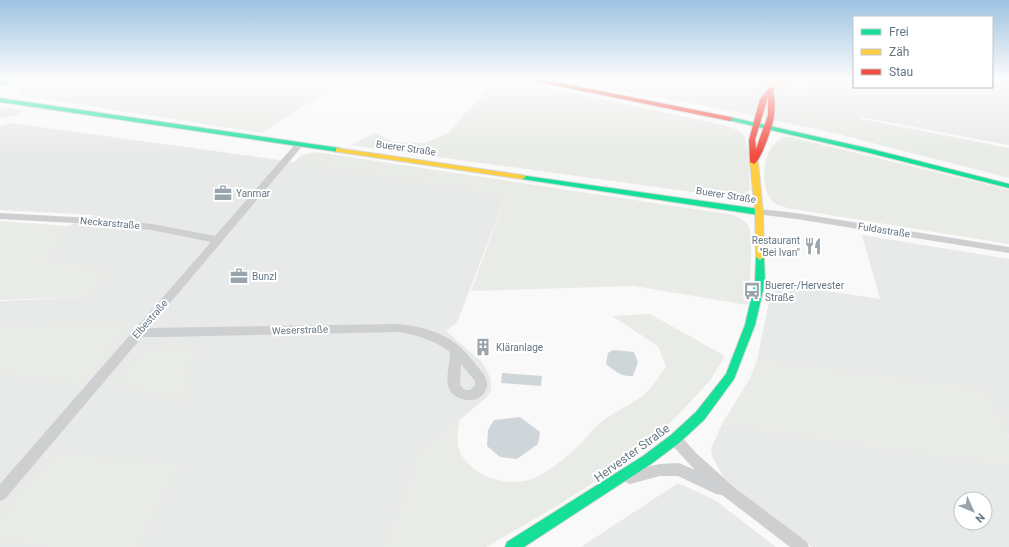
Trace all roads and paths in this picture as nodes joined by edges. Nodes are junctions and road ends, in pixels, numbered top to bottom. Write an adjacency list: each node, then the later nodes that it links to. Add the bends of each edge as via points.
1 (762, 104): 8 (main road)
2 (31, 105): 13 (main road, Buerer Straße)
3 (660, 105): 6 (main road)
4 (761, 105): 6 (main road, via 747,111)
5 (771, 105): 7 (main road)
6 (713, 115): 8 (main road); 12 (main road, via 741,127)
7 (771, 115): 9 (main road); 10 (main road)
8 (757, 124): 9 (main road); 12 (main road)
9 (767, 126): 10 (main road); 14 (main road)
10 (801, 134): 11 (main road)
11 (815, 138): 14 (main road, via 779,134); 16 (main road)
12 (752, 140): 15 (main road, Buerer Straße)
13 (300, 144): 17 (main road, Buerer Straße); 19 (street, Elbestraße)
14 (762, 144): 15 (main road)
15 (754, 162): 17 (main road, Buerer Straße)
16 (1009, 186)
17 (759, 212): 20 (street, Fuldastraße); 23 (main road, Hervester Straße, via 760,282 741,352 730,376 716,396 700,416)
18 (0, 216): 19 (street, Neckarstraße, via 152,227)
19 (218, 240): 21 (street, Elbestraße)
20 (1009, 250)
21 (139, 332): 22 (street, Weserstraße, via 398,328 428,333); 26 (street, Elbestraße)
22 (456, 350)
23 (675, 439): 24 (main road, Hervester Straße); 25 (street)
24 (617, 480): 25 (street, via 660,470 679,469); 27 (main road, Hervester Straße)
25 (730, 493): 28 (street)
26 (0, 494)
27 (512, 547)
28 (802, 547)

